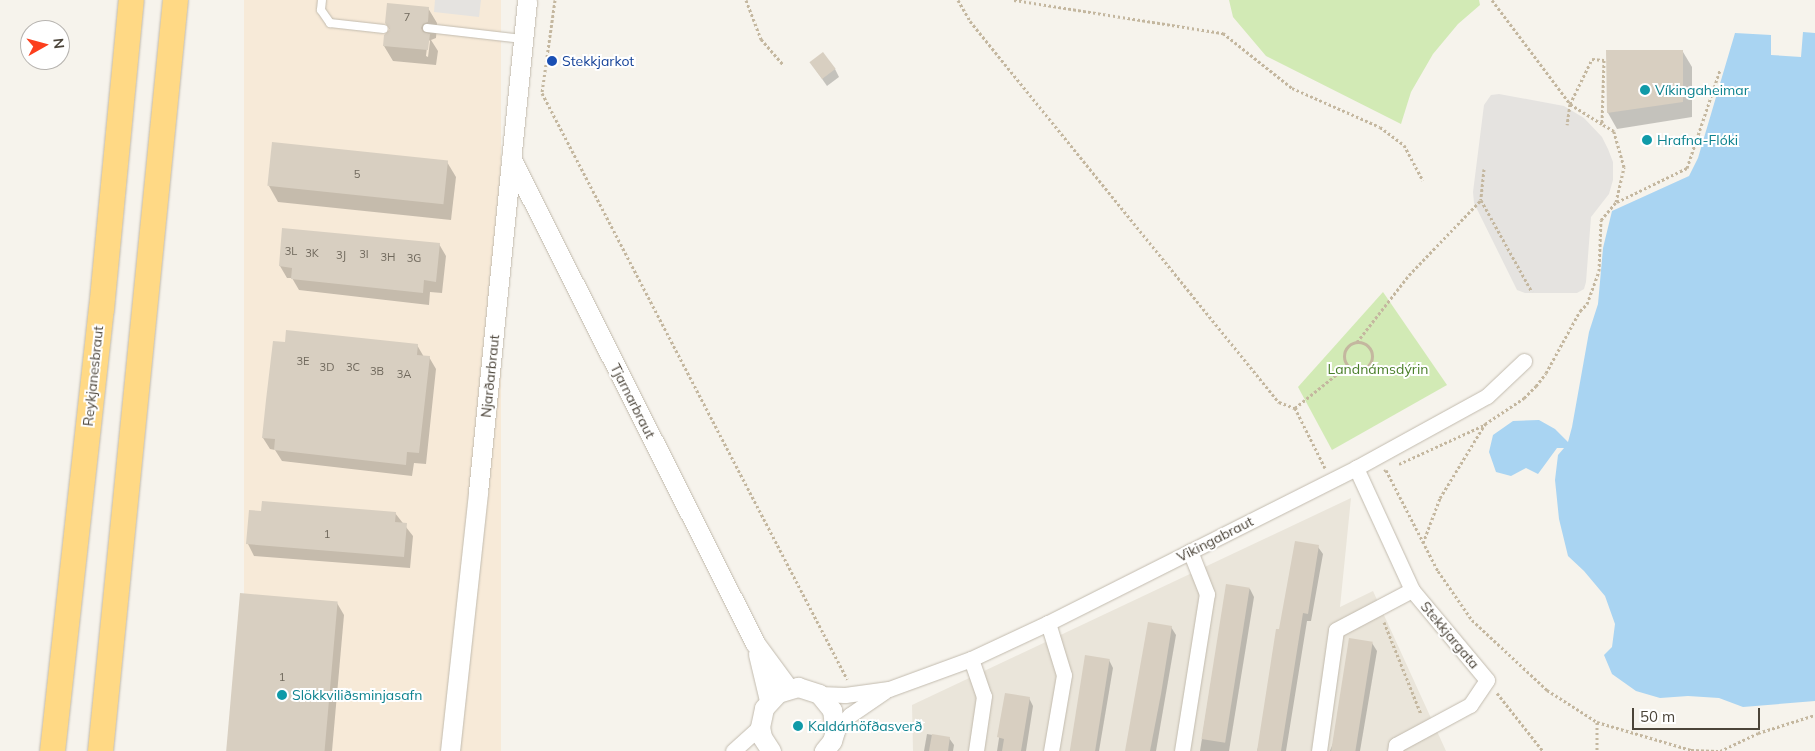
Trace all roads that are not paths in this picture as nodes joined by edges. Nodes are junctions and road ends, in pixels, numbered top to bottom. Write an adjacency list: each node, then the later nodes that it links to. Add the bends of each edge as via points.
1 (130, 0): 23 (highway, Reykjanesbraut, via 101,308)
2 (175, 0): 24 (highway)
3 (322, 0): 6 (lane, via 321,10 330,23)
4 (527, 0): 7 (street, Njarðarbraut)
5 (427, 28): 7 (lane)
6 (384, 30)
7 (523, 39): 8 (street, Njarðarbraut)
8 (512, 158): 14 (street, Tjarnarbraut); 25 (street, Njarðarbraut)
9 (1524, 361): 10 (street, Vikingabraut, via 1487,396)
10 (1359, 475): 11 (street, Vikingabraut, via 1331,481); 12 (street, Stekkjargata)
11 (1190, 552): 13 (street, Vikingabraut); 30 (street, via 1207,594)
12 (1412, 590): 31 (street, Stekkjargata, via 1336,630); 32 (street, Stekkjargata, via 1487,680 1470,704 1396,745)
13 (1048, 623): 15 (street, Vikingabraut); 29 (street, via 1064,675)
14 (755, 643): 16 (street, Tjarnarbraut); 19 (street, Tjarnarbraut)
15 (971, 659): 17 (street, Vikingabraut); 28 (street, via 984,696)
16 (788, 688): 18 (street, via 809,689); 19 (street)
17 (889, 688): 18 (street, Vikingabraut, via 852,694); 21 (street, Vikingabraut, via 850,714)
18 (819, 694): 21 (street, via 832,710)
19 (769, 700): 20 (street, via 760,718)
20 (760, 728): 26 (street); 27 (street)
21 (835, 730): 22 (street)
22 (825, 750)
23 (52, 751)
24 (100, 751)
25 (450, 751)
26 (733, 751)
27 (771, 751)
28 (976, 751)
29 (1051, 751)
30 (1182, 751)
31 (1319, 751)
32 (1395, 751)

